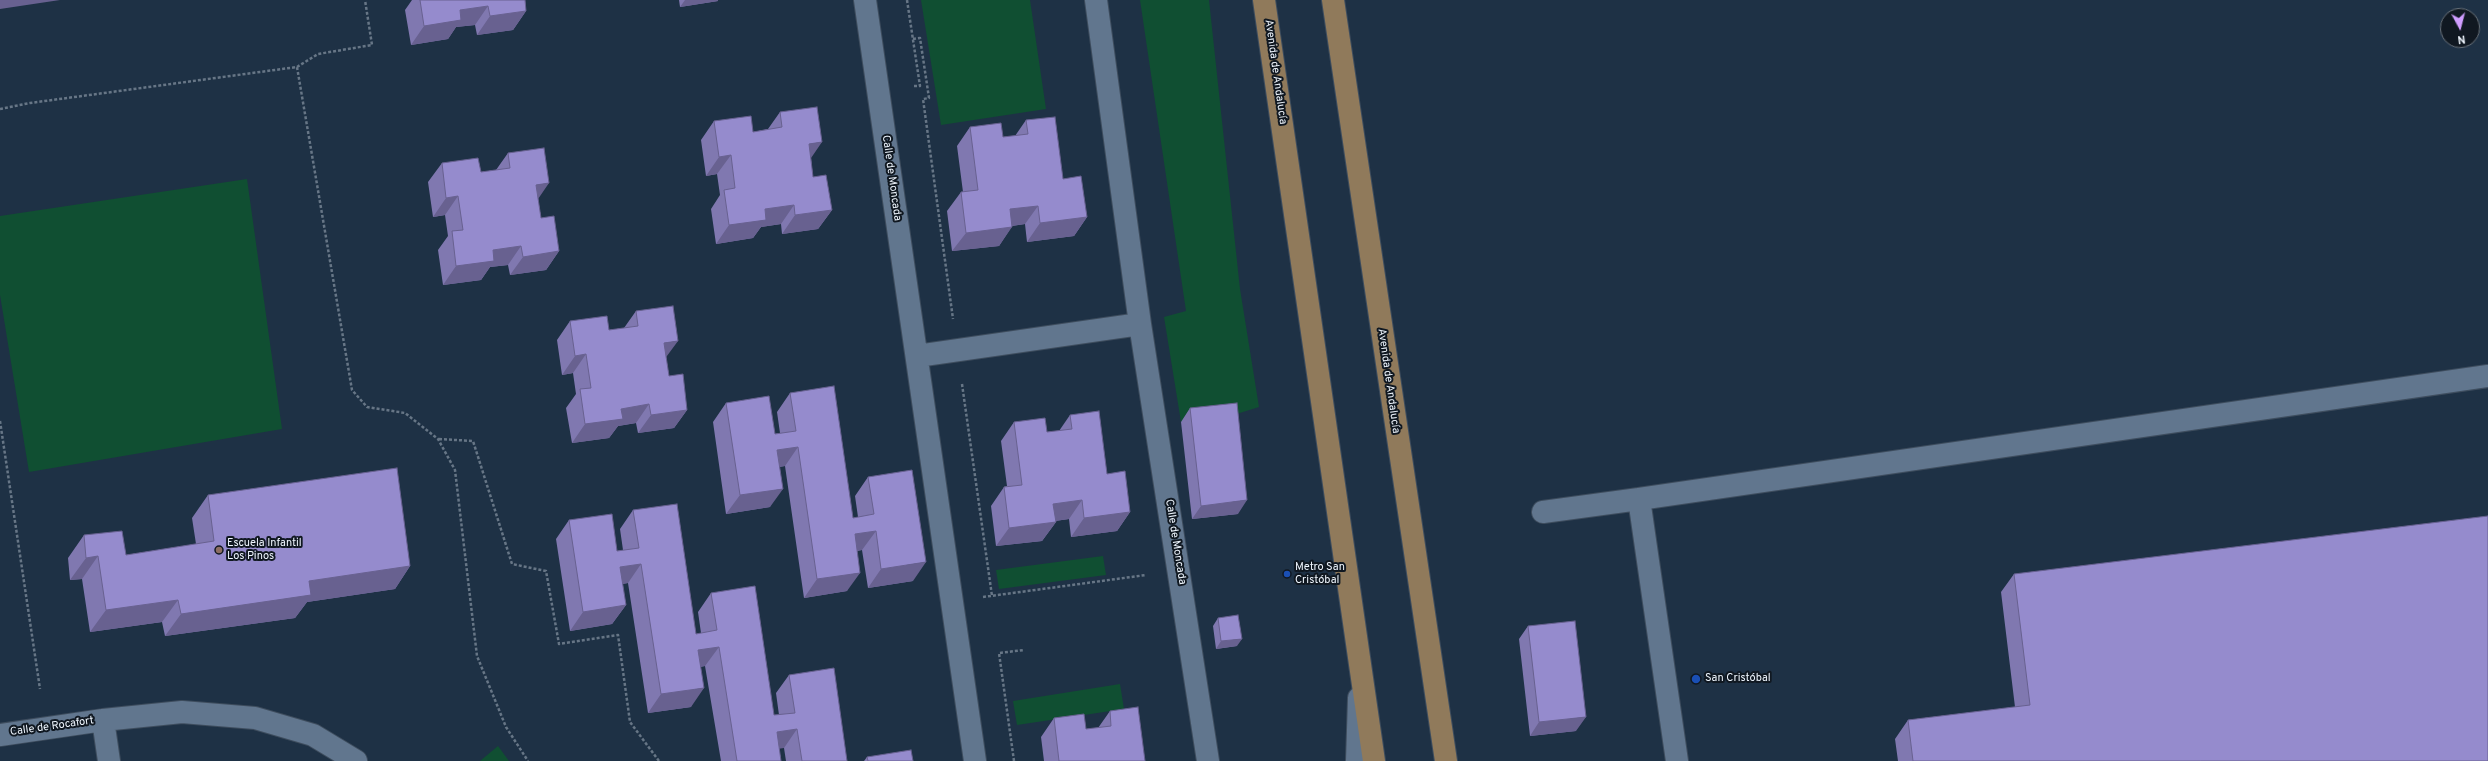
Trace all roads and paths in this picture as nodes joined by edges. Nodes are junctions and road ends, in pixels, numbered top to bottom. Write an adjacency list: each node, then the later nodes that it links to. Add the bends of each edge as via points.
1 (365, 0): 8 (path, via 372,45 318,54)
2 (865, 0): 13 (street, Calle de Moncada)
3 (908, 0): 7 (path)
4 (1096, 0): 12 (street, Calle de Moncada)
5 (1264, 0): 24 (main road, Avenida de Andalucía)
6 (1333, 0): 37 (main road, Avenida de Andalucía)
7 (913, 39): 9 (path, via 920,86 912,87); 11 (path, via 920,38 928,98 923,99)
8 (297, 67): 10 (path); 17 (path, via 352,390 367,407 405,413)
9 (911, 81)
10 (0, 109)
11 (954, 323)
12 (1140, 324): 13 (street); 20 (street, Calle de Moncada)
13 (917, 356): 22 (street, Calle de Moncada)
14 (2488, 376): 18 (street)
15 (962, 384): 21 (path)
16 (0, 421): 25 (path)
17 (438, 438): 30 (path, via 456,470 477,656 506,727); 31 (path, via 473,441 512,564 546,571 559,644 618,635 630,722)
18 (1639, 499): 19 (street); 38 (street)
19 (1543, 512)
20 (1179, 571): 21 (path); 34 (street, Calle de Moncada)
21 (992, 596): 22 (path)
22 (954, 600): 32 (street, Calle de Moncada)
23 (1024, 650): 33 (path, via 999,653)
24 (1360, 671): 35 (street); 36 (main road, Avenida de Andalucía)
25 (40, 689)
26 (103, 720): 27 (street, Calle de Rocafort); 28 (street, Calle de Rocafort); 29 (street, Calle de Rocafort, via 182,712 255,718 313,735)
27 (0, 734)
28 (109, 761)
29 (356, 761)
30 (528, 761)
31 (659, 761)
32 (975, 761)
33 (1014, 761)
34 (1208, 761)
35 (1357, 761)
36 (1374, 761)
37 (1446, 761)
38 (1677, 761)

